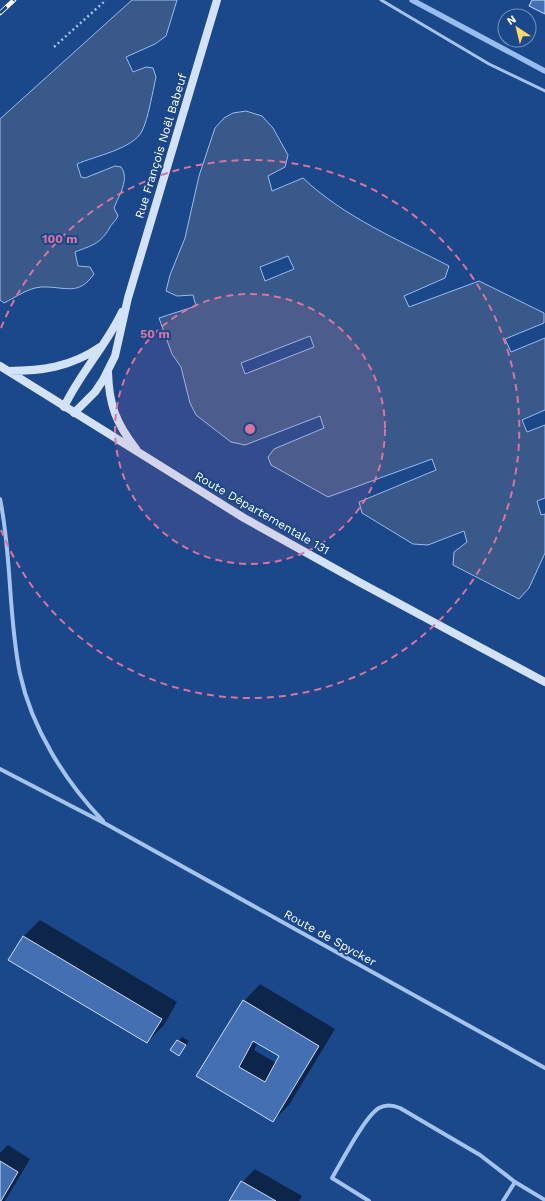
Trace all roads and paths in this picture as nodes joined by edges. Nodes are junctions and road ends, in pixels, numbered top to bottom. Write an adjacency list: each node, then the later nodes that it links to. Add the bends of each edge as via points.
1 (106, 0): 4 (path)
2 (217, 0): 6 (street, Rue François Noël Babeuf)
3 (380, 0): 5 (lane, via 489,64)
4 (54, 47)
5 (545, 91)
6 (128, 298): 7 (street, Rue François Noël Babeuf); 9 (street, Rue François Noël Babeuf, via 118,346)
7 (107, 340): 10 (street, Rue François Noël Babeuf, via 87,355 68,364 36,371); 11 (street, Rue François Noël Babeuf, via 77,383)
8 (0, 366): 10 (street, Route Départementale 131)
9 (108, 370): 12 (street, Rue François Noël Babeuf, via 94,392); 13 (street, Rue François Noël Babeuf, via 114,415)
10 (8, 371): 11 (street, Route Départementale 131)
11 (64, 407): 12 (street, Route Départementale 131)
12 (74, 413): 13 (street, Route Départementale 131)
13 (140, 455): 15 (street, Route Départementale 131, via 340,572)
14 (0, 499): 19 (street, Route de Spycker, via 8,549 18,658 27,698 62,770 87,804)
15 (520, 668): 16 (street, Route Départementale 131); 17 (street, Route Départementale 131)
16 (545, 679)
17 (545, 682)
18 (0, 769): 19 (street, Route de Spycker)
19 (106, 824): 20 (street, Route de Spycker)
20 (545, 1068)
21 (515, 1182): 22 (street); 23 (street, via 480,1155 400,1108 389,1105 379,1108 369,1118 332,1178); 24 (street)
22 (545, 1200)
23 (369, 1201)
24 (503, 1201)

